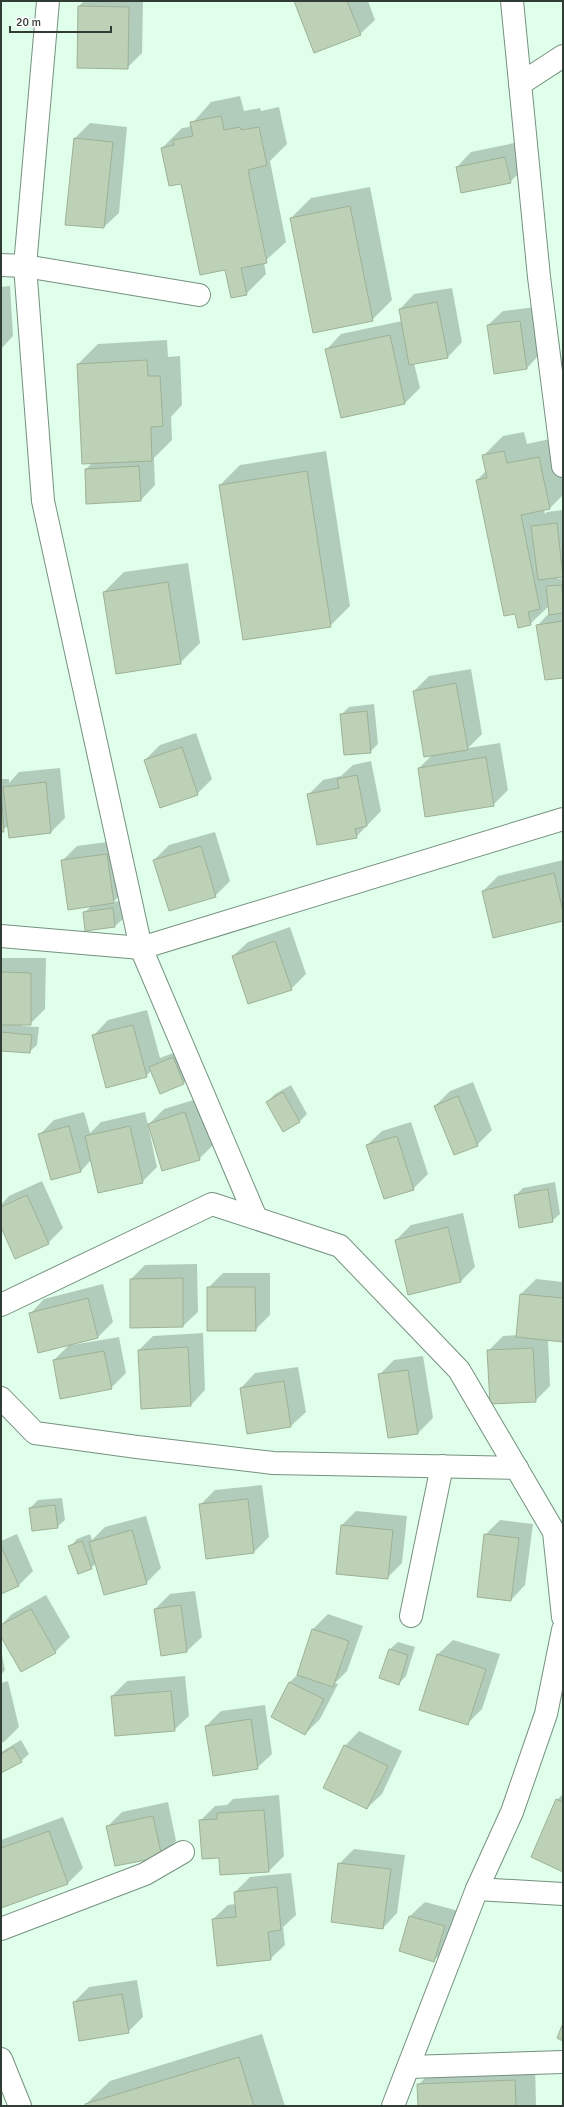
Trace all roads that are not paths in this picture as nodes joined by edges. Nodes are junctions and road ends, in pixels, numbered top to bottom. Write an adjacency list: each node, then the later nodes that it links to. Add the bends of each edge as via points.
1 (48, 1): 6 (street)
2 (512, 1): 4 (street)
3 (563, 56): 4 (street)
4 (520, 84): 8 (street, via 538,277)
5 (1, 265): 6 (street)
6 (25, 266): 7 (street); 11 (street, via 43,501)
7 (199, 295)
8 (563, 466)
9 (563, 819): 11 (street)
10 (1, 936): 11 (street)
11 (141, 948): 12 (street)
12 (256, 1218): 13 (street, via 212,1204); 16 (street, via 340,1246 459,1370)
13 (1, 1305)
14 (1, 1398): 15 (street, via 35,1433 273,1463)
15 (442, 1466): 16 (street); 19 (street)
16 (517, 1468): 18 (street, via 554,1532)
17 (563, 1555): 18 (street)
18 (559, 1581): 20 (street)
19 (410, 1616)
20 (563, 1617)
21 (563, 1630): 23 (street, via 546,1714 512,1812)
22 (183, 1852): 25 (street, via 145,1874)
23 (477, 1888): 24 (street); 28 (street)
24 (563, 1894)
25 (1, 1929)
26 (1, 2059): 29 (street)
27 (563, 2062): 28 (street)
28 (409, 2067): 30 (street)
29 (20, 2106)
30 (394, 2106)

